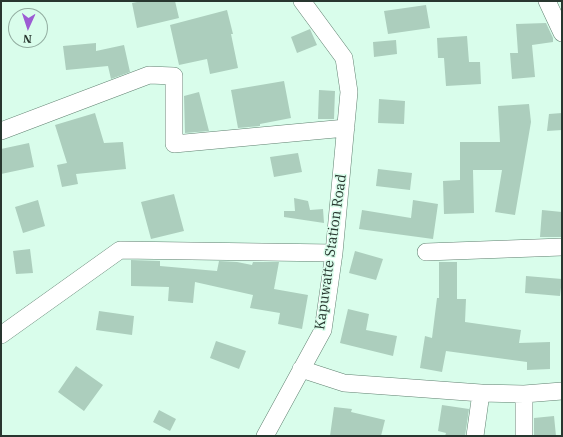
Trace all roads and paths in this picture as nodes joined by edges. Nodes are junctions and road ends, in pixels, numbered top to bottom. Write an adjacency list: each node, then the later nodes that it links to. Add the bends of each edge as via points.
1 (302, 1): 4 (street, Kapuwatte Station Road, via 344,58 349,92)
2 (547, 1): 3 (street)
3 (562, 33)
4 (346, 128): 5 (street, via 174,144 174,76 149,75); 8 (street, Kapuwatte Station Road)
5 (1, 132)
6 (562, 247): 7 (street)
7 (426, 252)
8 (334, 253): 9 (street, via 120,250); 10 (street, Kapuwatte Station Road, via 323,330)
9 (1, 335)
10 (301, 369): 12 (street, via 344,383); 14 (street, Kapuwatte Station Road)
11 (562, 390): 13 (street)
12 (481, 393): 13 (street); 15 (street)
13 (524, 394): 16 (street)
14 (265, 436)
15 (474, 436)
16 (524, 436)

